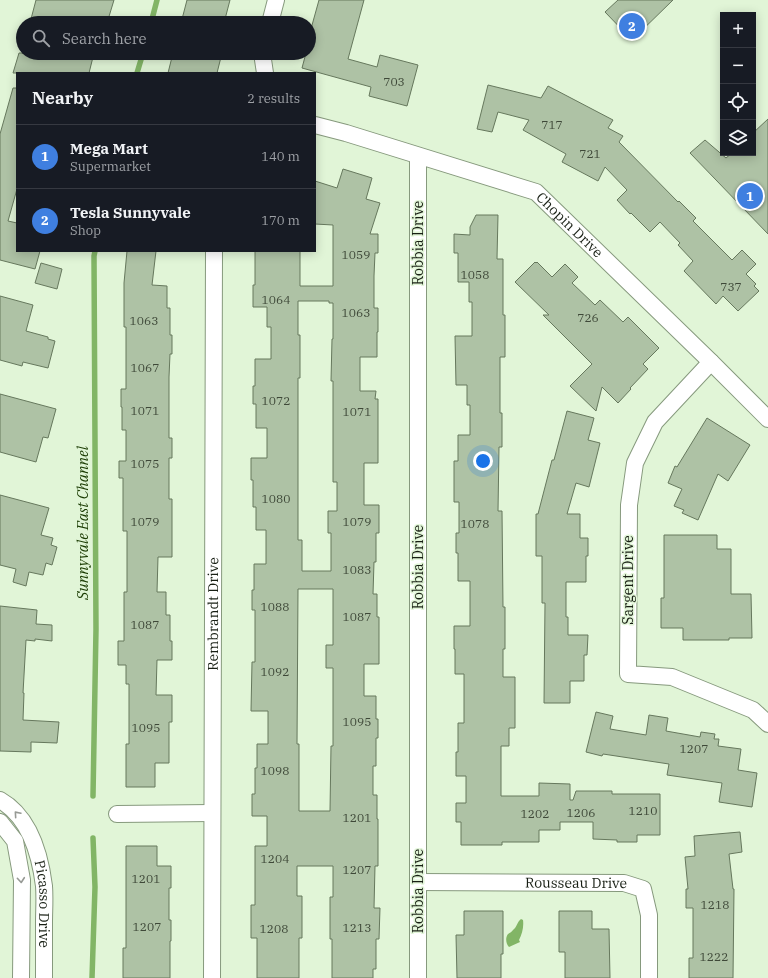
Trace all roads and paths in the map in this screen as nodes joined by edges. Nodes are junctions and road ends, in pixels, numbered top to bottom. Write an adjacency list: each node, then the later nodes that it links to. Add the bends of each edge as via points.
1 (276, 0): 2 (street)
2 (272, 16)
3 (263, 60): 4 (street)
4 (265, 72)
5 (316, 125): 6 (street, Chopin Drive)
6 (418, 156): 8 (street, Chopin Drive, via 536,192); 15 (street, Robbia Drive)
7 (214, 252): 12 (street, Rembrandt Drive)
8 (711, 362): 9 (street, Chopin Drive); 10 (street, Sargent Drive, via 655,422 635,463 629,505 628,674 672,677 753,710)
9 (768, 419)
10 (768, 724)
11 (0, 800): 17 (street, Picasso Drive, one-way to 11, via 44,888 40,861 22,821 9,805)
12 (212, 813): 13 (street); 18 (street, Rembrandt Drive)
13 (117, 814)
14 (0, 822): 16 (street, Picasso Drive, one-way to 16, via 16,841 22,880)
15 (418, 882): 19 (street, Robbia Drive); 20 (street, Rousseau Drive, via 624,883 643,889 649,915)
16 (21, 978)
17 (44, 978)
18 (212, 978)
19 (418, 978)
20 (649, 978)

